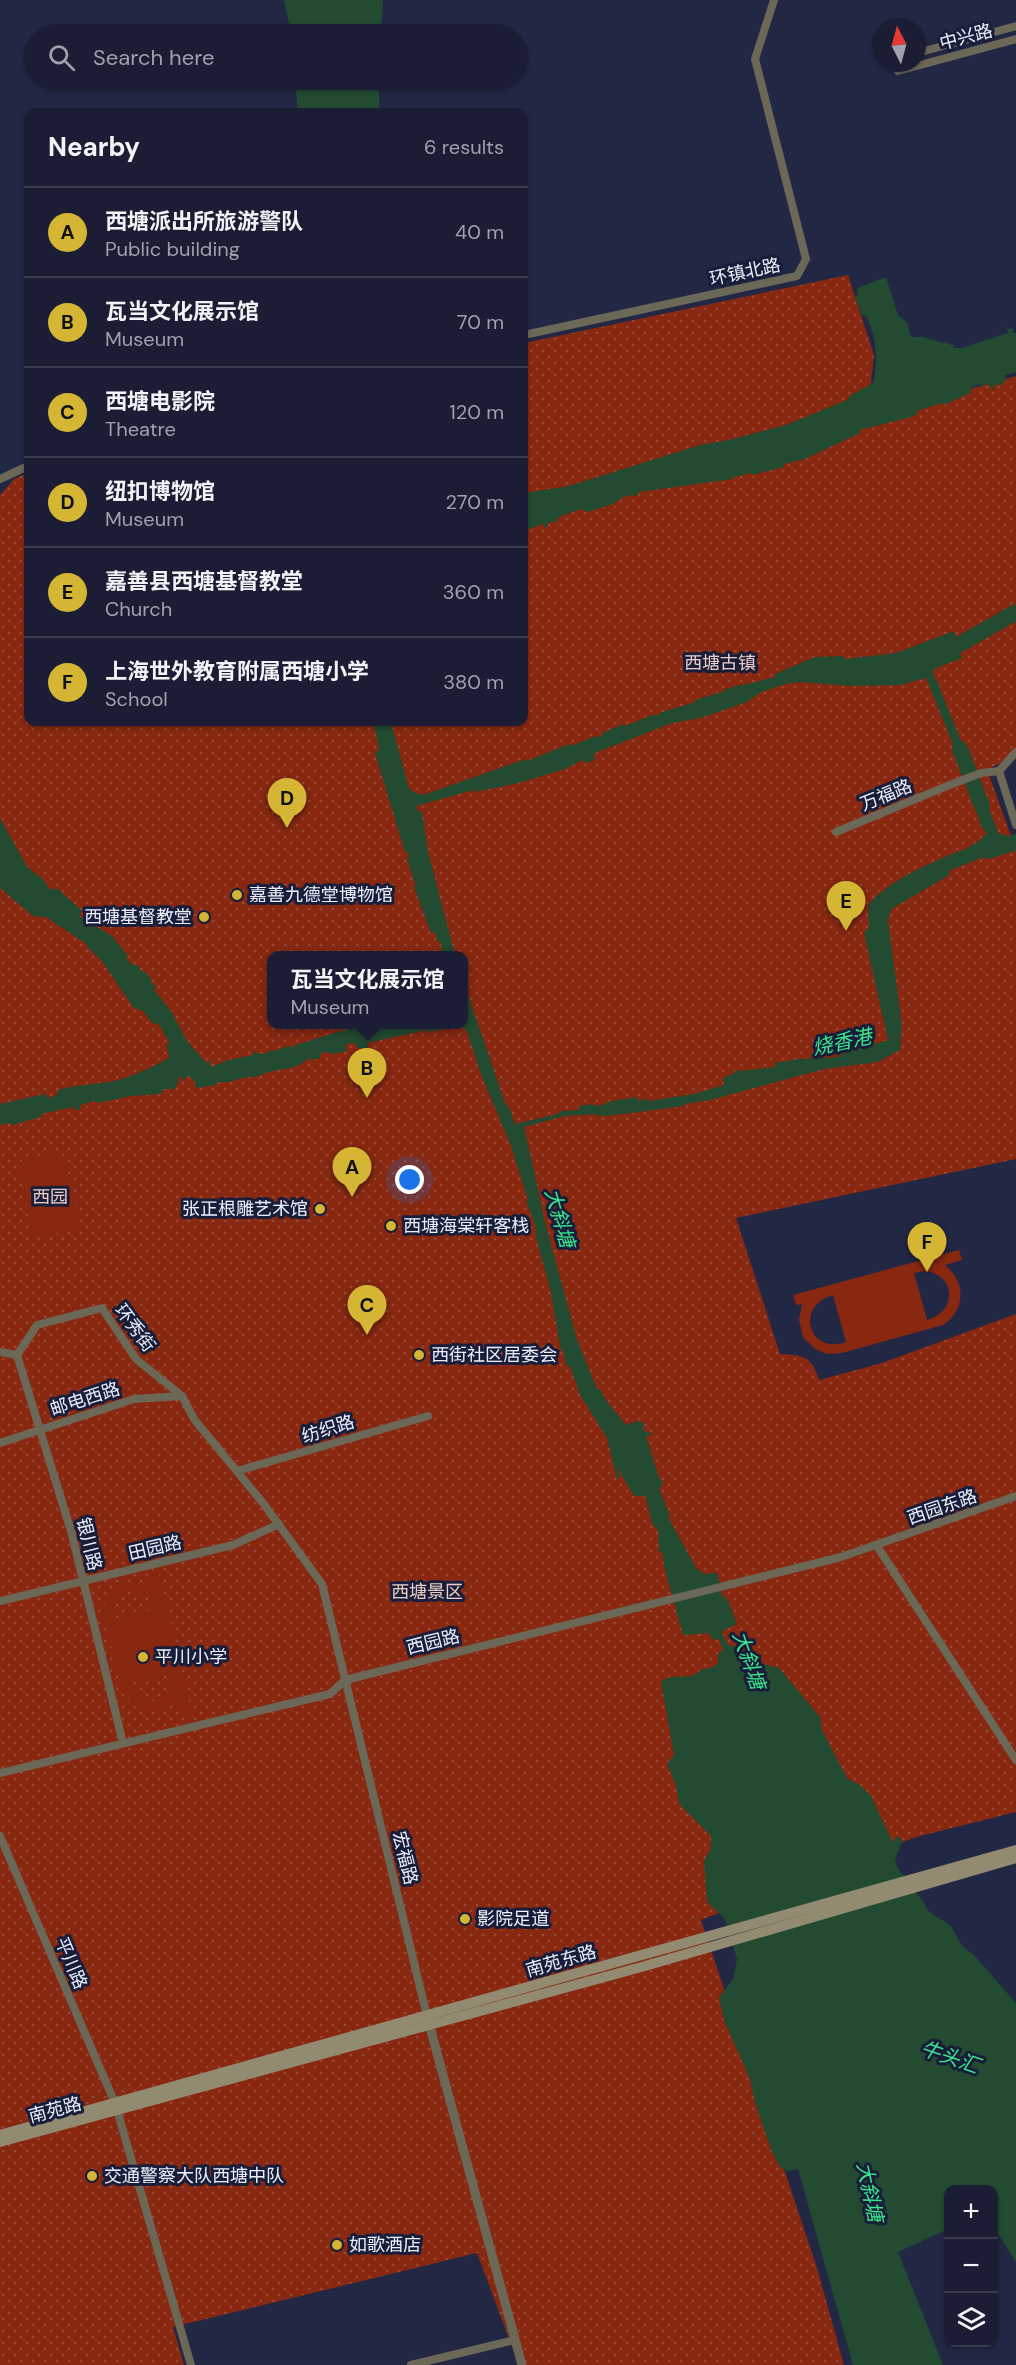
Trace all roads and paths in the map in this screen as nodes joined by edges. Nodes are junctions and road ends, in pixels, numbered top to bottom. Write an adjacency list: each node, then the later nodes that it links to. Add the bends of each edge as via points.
1 (774, 0): 6 (street, 环镇北路, via 755,59 806,259 796,276)
2 (1016, 26): 4 (street, 中兴路)
3 (1016, 39): 5 (street, 中兴路)
4 (926, 51)
5 (926, 63)
6 (528, 334)
7 (24, 468): 8 (street)
8 (0, 479)
9 (1016, 752): 10 (street)
10 (999, 771): 11 (street); 12 (street, 万福路, via 981,773)
11 (1016, 825)
12 (836, 832)
13 (0, 1352): 14 (street)
14 (17, 1355): 15 (street, 环秀街, via 37,1325 102,1308 136,1359); 17 (street, 银川路)
15 (182, 1396): 17 (street, 邮电西路, via 134,1399); 19 (street, 宏福路, via 194,1419)
16 (428, 1416): 19 (street, 纺织路)
17 (41, 1429): 18 (street, 邮电西路); 23 (street, 银川路)
18 (0, 1443)
19 (237, 1471): 21 (street, 宏福路)
20 (1016, 1496): 22 (street, 西园东路)
21 (279, 1524): 23 (street, 田园路, via 233,1545); 25 (street, 宏福路, via 322,1584)
22 (877, 1545): 25 (street, 西园路); 27 (street)
23 (83, 1581): 24 (street, 田园路); 26 (street, 银川路)
24 (0, 1601)
25 (345, 1680): 26 (street, 西园路, via 330,1694); 31 (street, 宏福路)
26 (123, 1743): 28 (street, 西园路)
27 (1016, 1760)
28 (0, 1773)
29 (0, 1836): 32 (street, 平川路)
30 (1013, 1855): 31 (main road, 南苑东路)
31 (428, 2020): 32 (main road, 南苑东路); 35 (street, 宏福路)
32 (117, 2106): 33 (main road, 南苑路); 34 (main road, 南苑路); 36 (street, 平川路)
33 (0, 2135)
34 (0, 2142)
35 (515, 2340): 37 (street); 38 (street, 宏福路)
36 (191, 2365)
37 (411, 2365)
38 (522, 2365)

